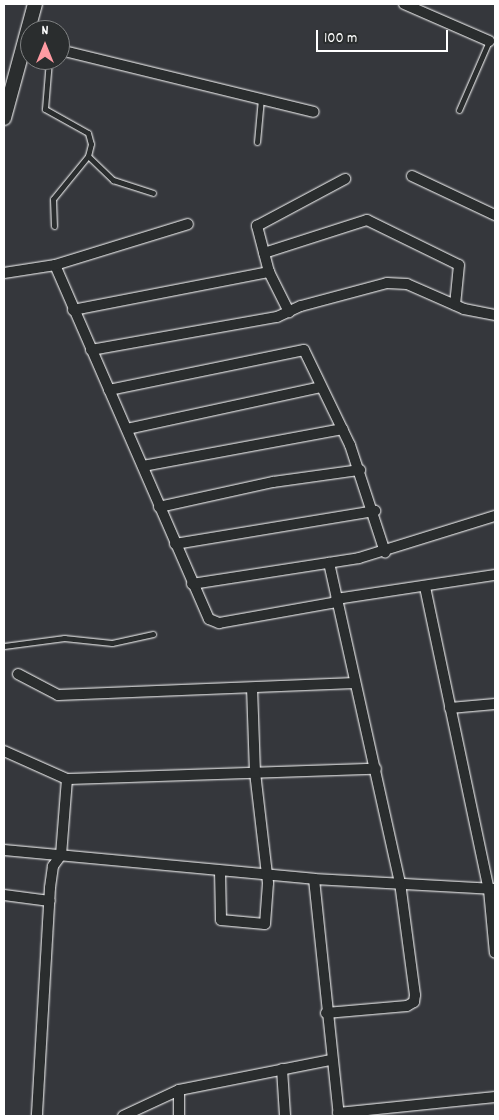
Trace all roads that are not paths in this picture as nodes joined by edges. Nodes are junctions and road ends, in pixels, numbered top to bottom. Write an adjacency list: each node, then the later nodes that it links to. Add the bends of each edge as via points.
1 (35, 4): 3 (main road)
2 (404, 4): 4 (street)
3 (32, 20)
4 (488, 40): 10 (lane)
5 (70, 52): 9 (street)
6 (20, 62): 8 (main road)
7 (48, 70): 14 (lane, via 45,110 88,133)
8 (9, 85): 12 (main road)
9 (261, 98): 11 (street); 13 (lane)
10 (459, 110)
11 (314, 112)
12 (4, 118)
13 (257, 142)
14 (88, 156): 17 (lane, via 114,180); 20 (lane, via 53,199)
15 (412, 176): 18 (street)
16 (345, 179): 21 (street, via 258,224)
17 (152, 193)
18 (495, 215)
19 (188, 224): 22 (street)
20 (54, 226)
21 (264, 253): 23 (street); 25 (street, via 367,220 459,265)
22 (55, 265): 24 (street); 26 (street)
23 (269, 272): 26 (street); 27 (street)
24 (4, 273)
25 (455, 305): 27 (street, via 398,282); 28 (street)
26 (73, 310): 29 (street)
27 (289, 312): 29 (street)
28 (495, 315)
29 (92, 350): 31 (street)
30 (321, 388): 31 (street, via 304,350); 32 (street); 33 (street)
31 (109, 390): 32 (street)
32 (126, 429): 34 (street)
33 (343, 430): 34 (street); 35 (street)
34 (143, 466): 36 (street)
35 (360, 470): 36 (street, via 273,482); 37 (street)
36 (159, 507): 39 (street)
37 (375, 511): 39 (street); 40 (street)
38 (495, 516): 40 (street)
39 (175, 544): 43 (street)
40 (385, 552): 41 (street)
41 (329, 563): 43 (street); 45 (street)
42 (495, 575): 44 (street)
43 (192, 584): 45 (street, via 214,623)
44 (425, 587): 45 (street); 52 (street)
45 (337, 601): 49 (street)
46 (153, 634): 47 (lane, via 112,643 64,638)
47 (4, 646)
48 (18, 674): 50 (street, via 58,695)
49 (355, 683): 50 (street); 54 (street)
50 (252, 689): 55 (street)
51 (495, 704): 52 (street)
52 (450, 708): 63 (street)
53 (4, 751): 56 (street)
54 (376, 769): 55 (street); 62 (street)
55 (255, 773): 56 (street); 60 (street)
56 (67, 779): 58 (street)
57 (4, 850): 58 (street)
58 (61, 855): 59 (street); 65 (street, via 53,866)
59 (220, 871): 60 (street); 60 (street, via 221,920 238,923 264,924)
60 (267, 875): 61 (street)
61 (314, 879): 62 (street); 67 (street)
62 (400, 883): 63 (street); 67 (street, via 414,1002)
63 (492, 890): 66 (street)
64 (4, 895): 65 (street)
65 (50, 900): 73 (street)
66 (495, 953)
67 (326, 1014): 68 (street)
68 (331, 1060): 69 (street); 72 (street)
69 (282, 1069): 70 (street); 76 (street)
70 (180, 1090): 74 (street); 75 (street)
71 (495, 1097): 72 (street)
72 (339, 1115)
73 (37, 1116)
74 (123, 1116)
75 (179, 1116)
76 (285, 1116)

